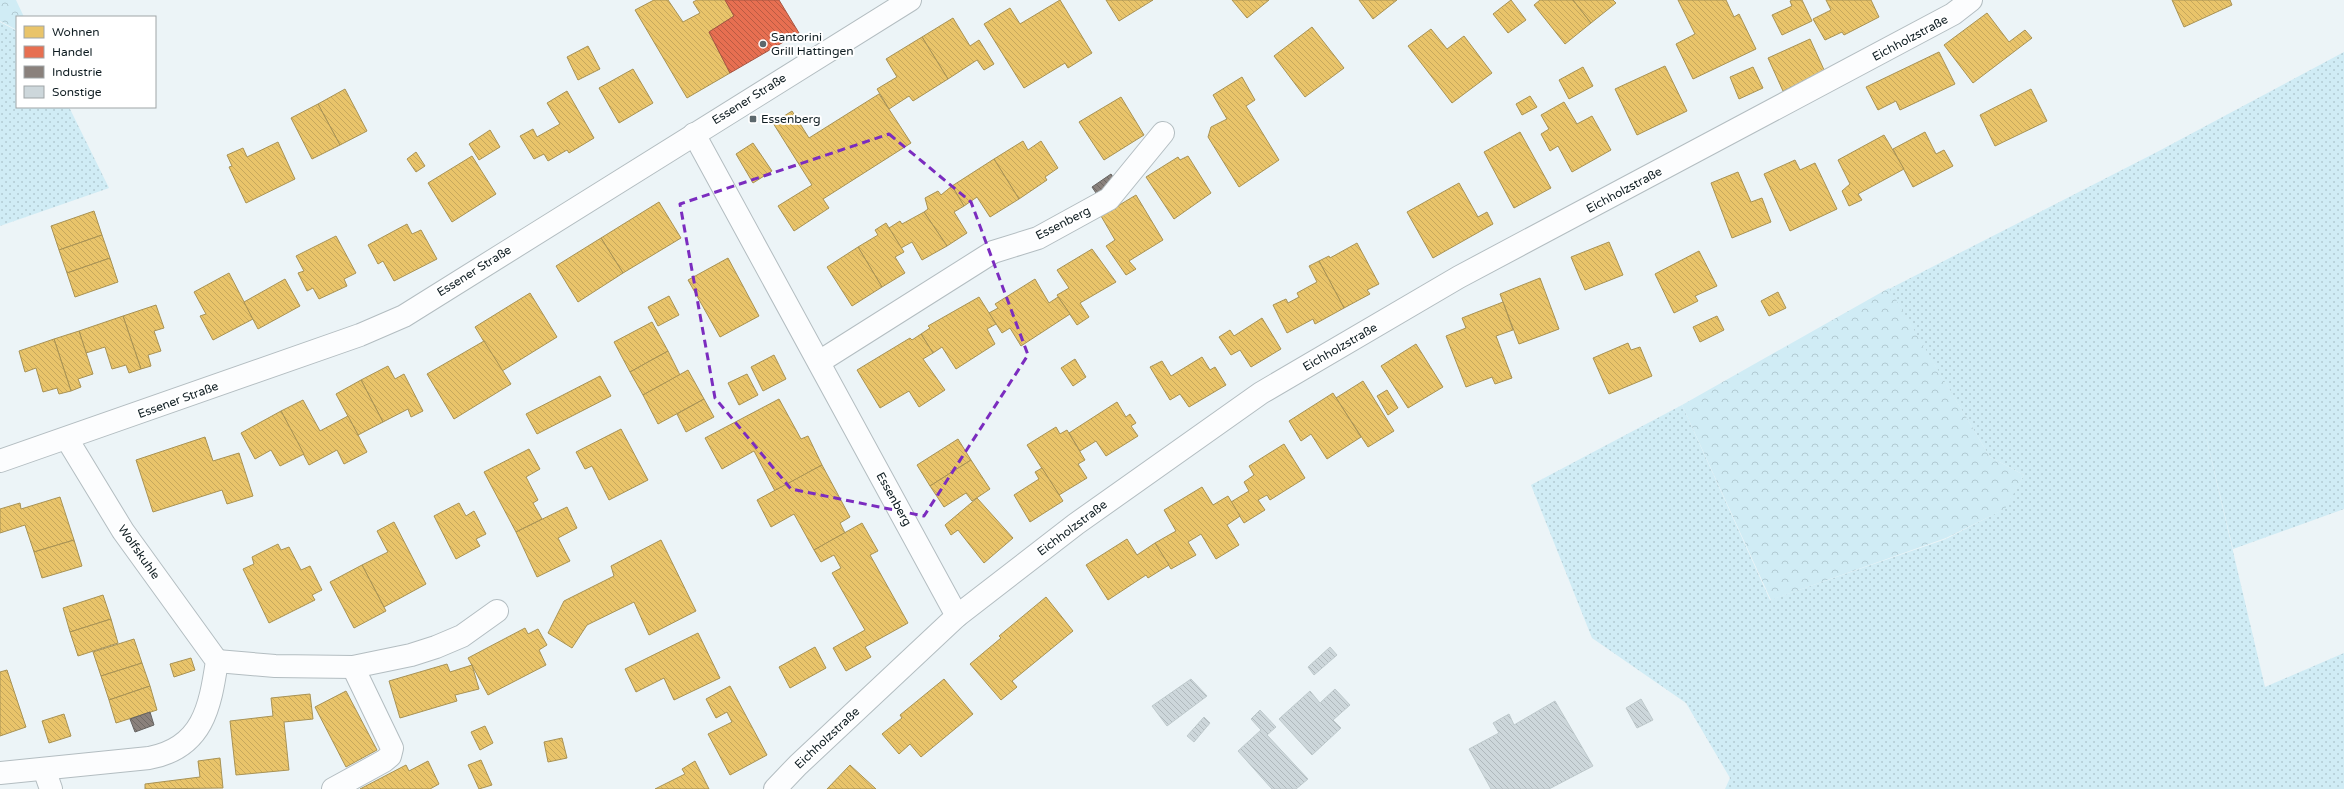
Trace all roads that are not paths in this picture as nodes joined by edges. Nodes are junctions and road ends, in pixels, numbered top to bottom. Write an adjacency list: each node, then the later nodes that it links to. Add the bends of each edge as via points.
1 (910, 0): 4 (street, Essener Straße)
2 (1971, 0): 9 (street, Eichholzstraße, via 1953,14 1459,278 1261,393 1076,524)
3 (1163, 133): 5 (street, Essenberg, via 1109,199 1038,238 993,252)
4 (694, 134): 5 (street, Essenberg); 6 (street, Essener Straße, via 404,316 360,335)
5 (819, 362): 9 (street, Essenberg)
6 (67, 439): 7 (street, Essener Straße); 10 (street, Wolfskuhle, via 123,531)
7 (0, 461)
8 (497, 611): 11 (street, via 462,636 436,647 411,655)
9 (957, 616): 15 (street, Eichholzstraße)
10 (217, 661): 11 (street, via 275,666); 13 (street, via 212,689 199,728 188,741 173,751 149,758)
11 (353, 666): 14 (street, via 392,748 390,756 384,761)
12 (0, 773): 13 (street)
13 (47, 779)
14 (333, 789)
15 (775, 789)

